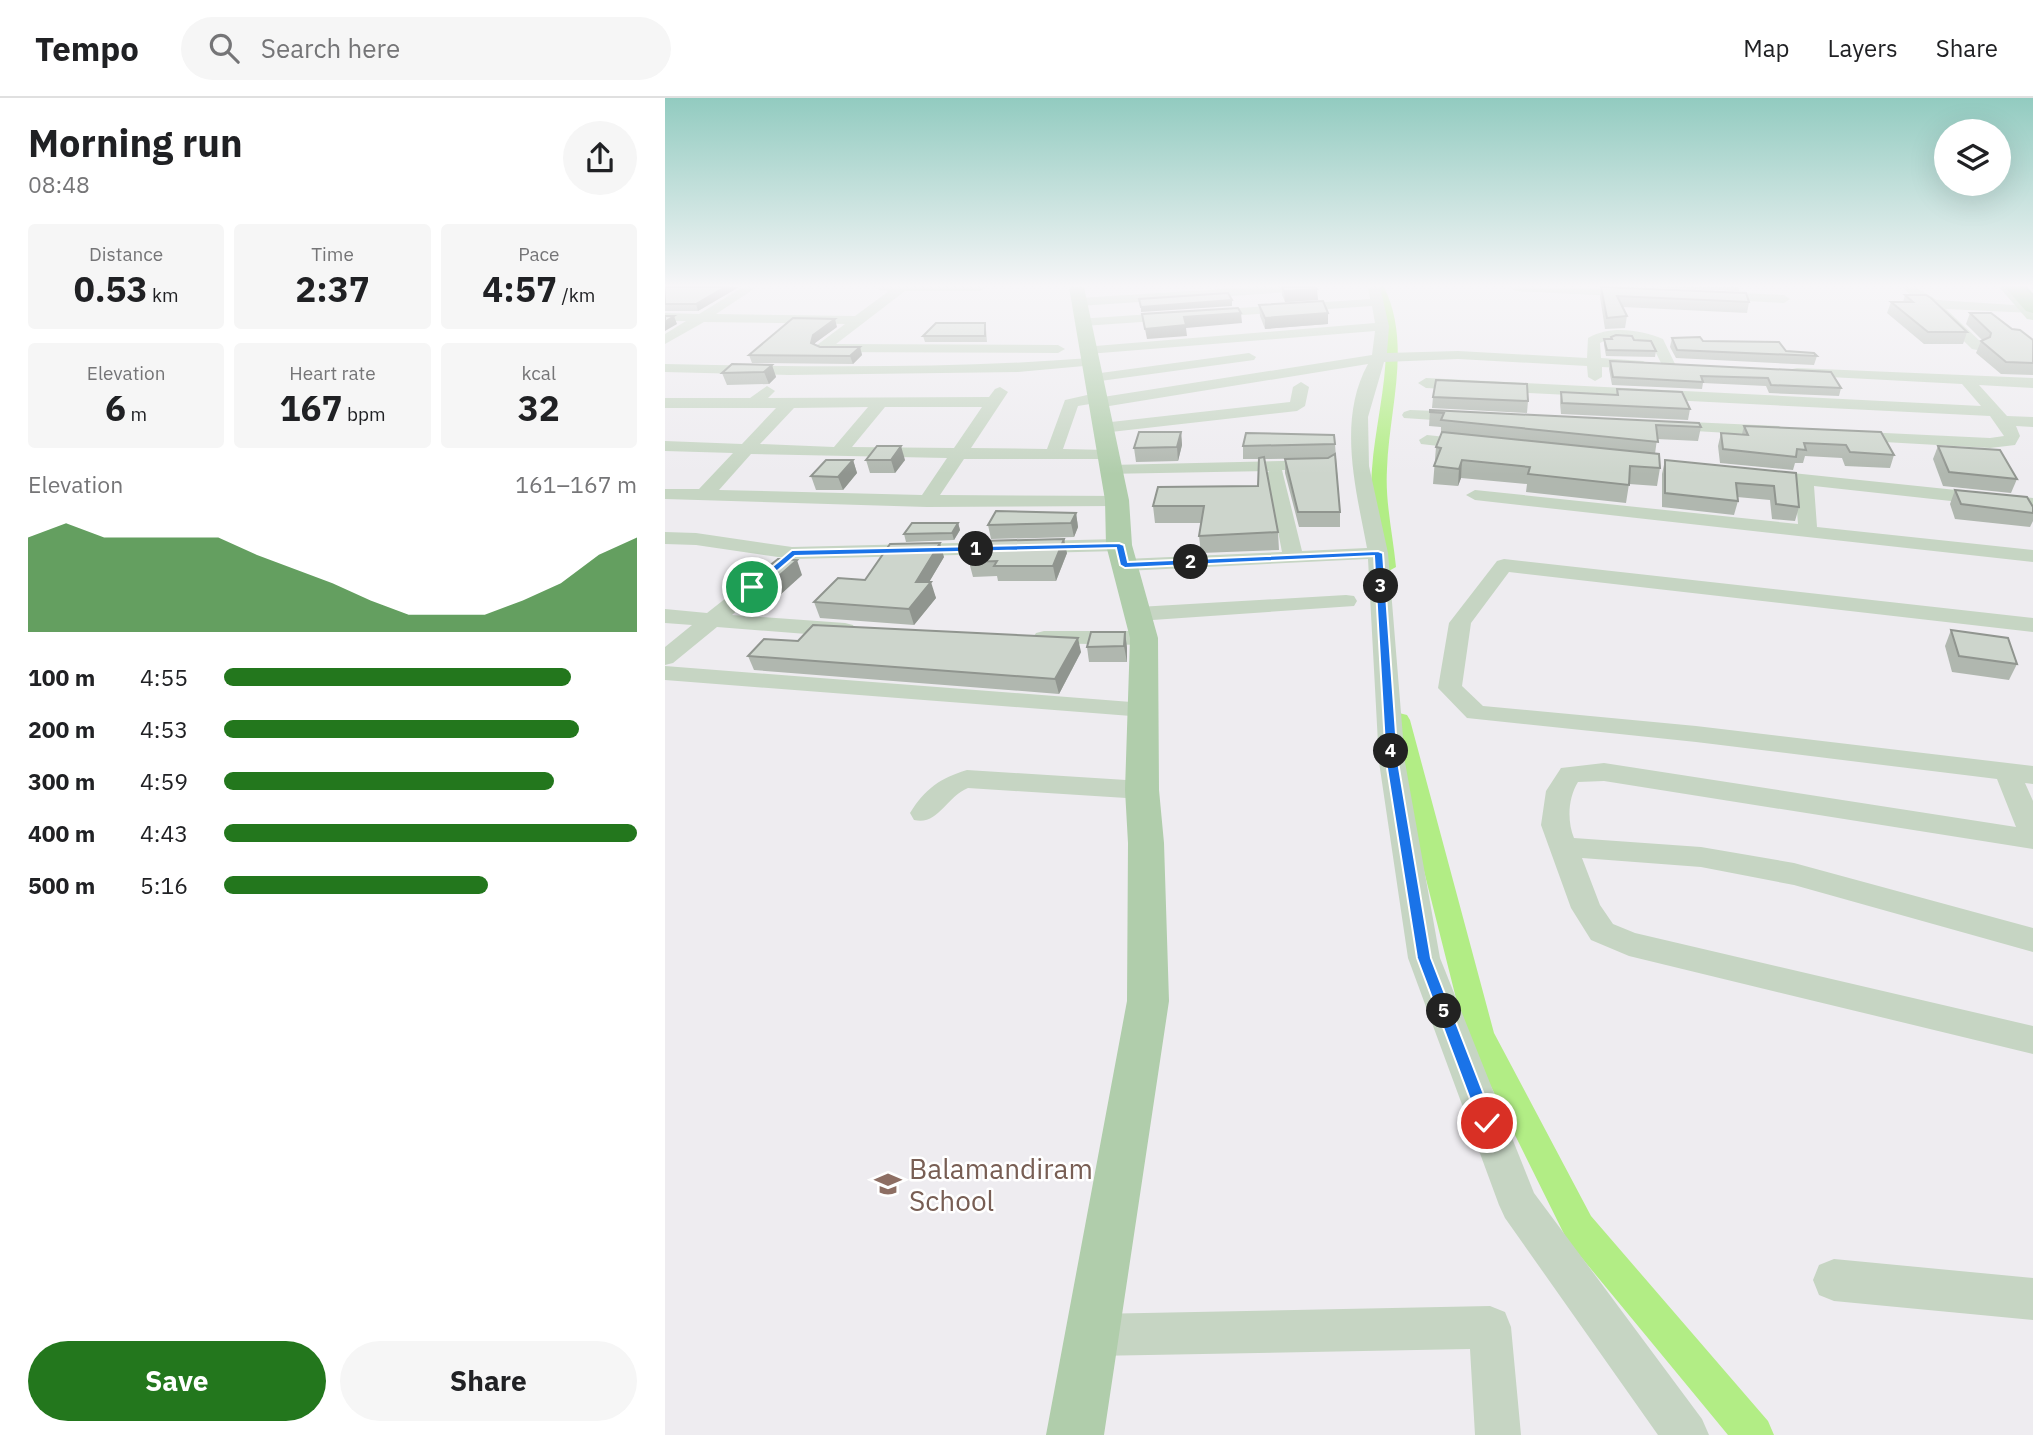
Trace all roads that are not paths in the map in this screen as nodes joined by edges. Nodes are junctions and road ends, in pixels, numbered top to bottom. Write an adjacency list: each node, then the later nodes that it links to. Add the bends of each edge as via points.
1 (882, 349): 18 (street, via 949,351)
2 (1166, 349): 18 (street)
3 (1209, 349): 18 (street)
4 (1262, 349): 18 (street)
5 (1383, 349): 9 (street)
6 (1594, 349): 10 (street)
7 (1663, 349): 10 (street, via 1675,367)
8 (1249, 357): 18 (street)
9 (1383, 357): 10 (street, via 1458,355); 18 (street); 55 (street, via 1373,369 1360,417 1360,466)
10 (1595, 362): 22 (street)
11 (665, 368): 13 (street)
12 (1018, 368): 14 (street); 18 (street); 27 (street)
13 (708, 371): 14 (street); 24 (street)
14 (789, 371): 28 (street)
15 (1786, 372): 17 (street)
16 (1750, 380): 23 (street)
17 (1966, 380): 20 (street); 31 (street)
18 (1094, 382): 21 (street, via 1297,406); 42 (street); 42 (street, via 1071,403); 43 (street); 50 (street); 56 (main road)
19 (1426, 383): 22 (street)
20 (2033, 383)
21 (1300, 387)
22 (1595, 393): 23 (street)
23 (1762, 400): 31 (street); 33 (street, via 1783,432)
24 (665, 402): 28 (street)
25 (790, 402): 26 (street); 28 (street); 39 (street)
26 (881, 402): 27 (street); 40 (street)
27 (992, 402): 41 (street)
28 (754, 403)
29 (1410, 415): 30 (street)
30 (1480, 418)
31 (2004, 422): 32 (street); 34 (street, via 2009,441 1990,443); 35 (street)
32 (2033, 422)
33 (1646, 425)
34 (1830, 434)
35 (2033, 434)
36 (1427, 440): 38 (street)
37 (665, 446): 39 (street)
38 (1495, 447)
39 (749, 449): 40 (street); 47 (street)
40 (839, 452): 41 (street)
41 (959, 454): 42 (street); 50 (street)
42 (1053, 454)
43 (1328, 464)
44 (1276, 474): 58 (street)
45 (1751, 474): 46 (street)
46 (1804, 480): 51 (street); 52 (street)
47 (706, 493): 48 (street); 50 (street)
48 (665, 494)
49 (1475, 495): 52 (street)
50 (927, 501)
51 (2033, 504)
52 (1808, 532): 57 (street)
53 (665, 538): 54 (street)
54 (792, 553): 56 (street); 61 (street)
55 (1378, 553): 58 (street); 82 (street, via 1392,762 1424,958 1519,1205)
56 (1122, 555): 58 (street); 63 (main road)
57 (2033, 556)
58 (1293, 557)
59 (1346, 601): 63 (street)
60 (665, 616): 61 (street)
61 (712, 622): 64 (street); 66 (street)
62 (2033, 625): 69 (street, via 1504,565 1460,623 1450,688 1476,713 1696,734)
63 (1141, 626): 65 (street); 68 (main road)
64 (862, 631)
65 (1024, 637)
66 (665, 658)
67 (665, 673): 68 (street)
68 (1144, 710): 70 (main road)
69 (2020, 774): 72 (street)
70 (1142, 790): 71 (street, via 967,779 938,792); 79 (main road, via 1148,1001)
71 (924, 813)
72 (2033, 834)
73 (2033, 839): 74 (street, via 1604,772 1570,774 1559,791 1555,825)
74 (1563, 847): 75 (street, via 1701,857 1794,874); 76 (street, via 1586,908 1602,932 1629,944)
75 (2033, 940)
76 (2033, 1040)
77 (1834, 1280): 78 (street)
78 (2033, 1299)
79 (1093, 1335): 80 (main road); 81 (street, via 1490,1327)
80 (1075, 1435)
81 (1498, 1435)
82 (1686, 1435)

